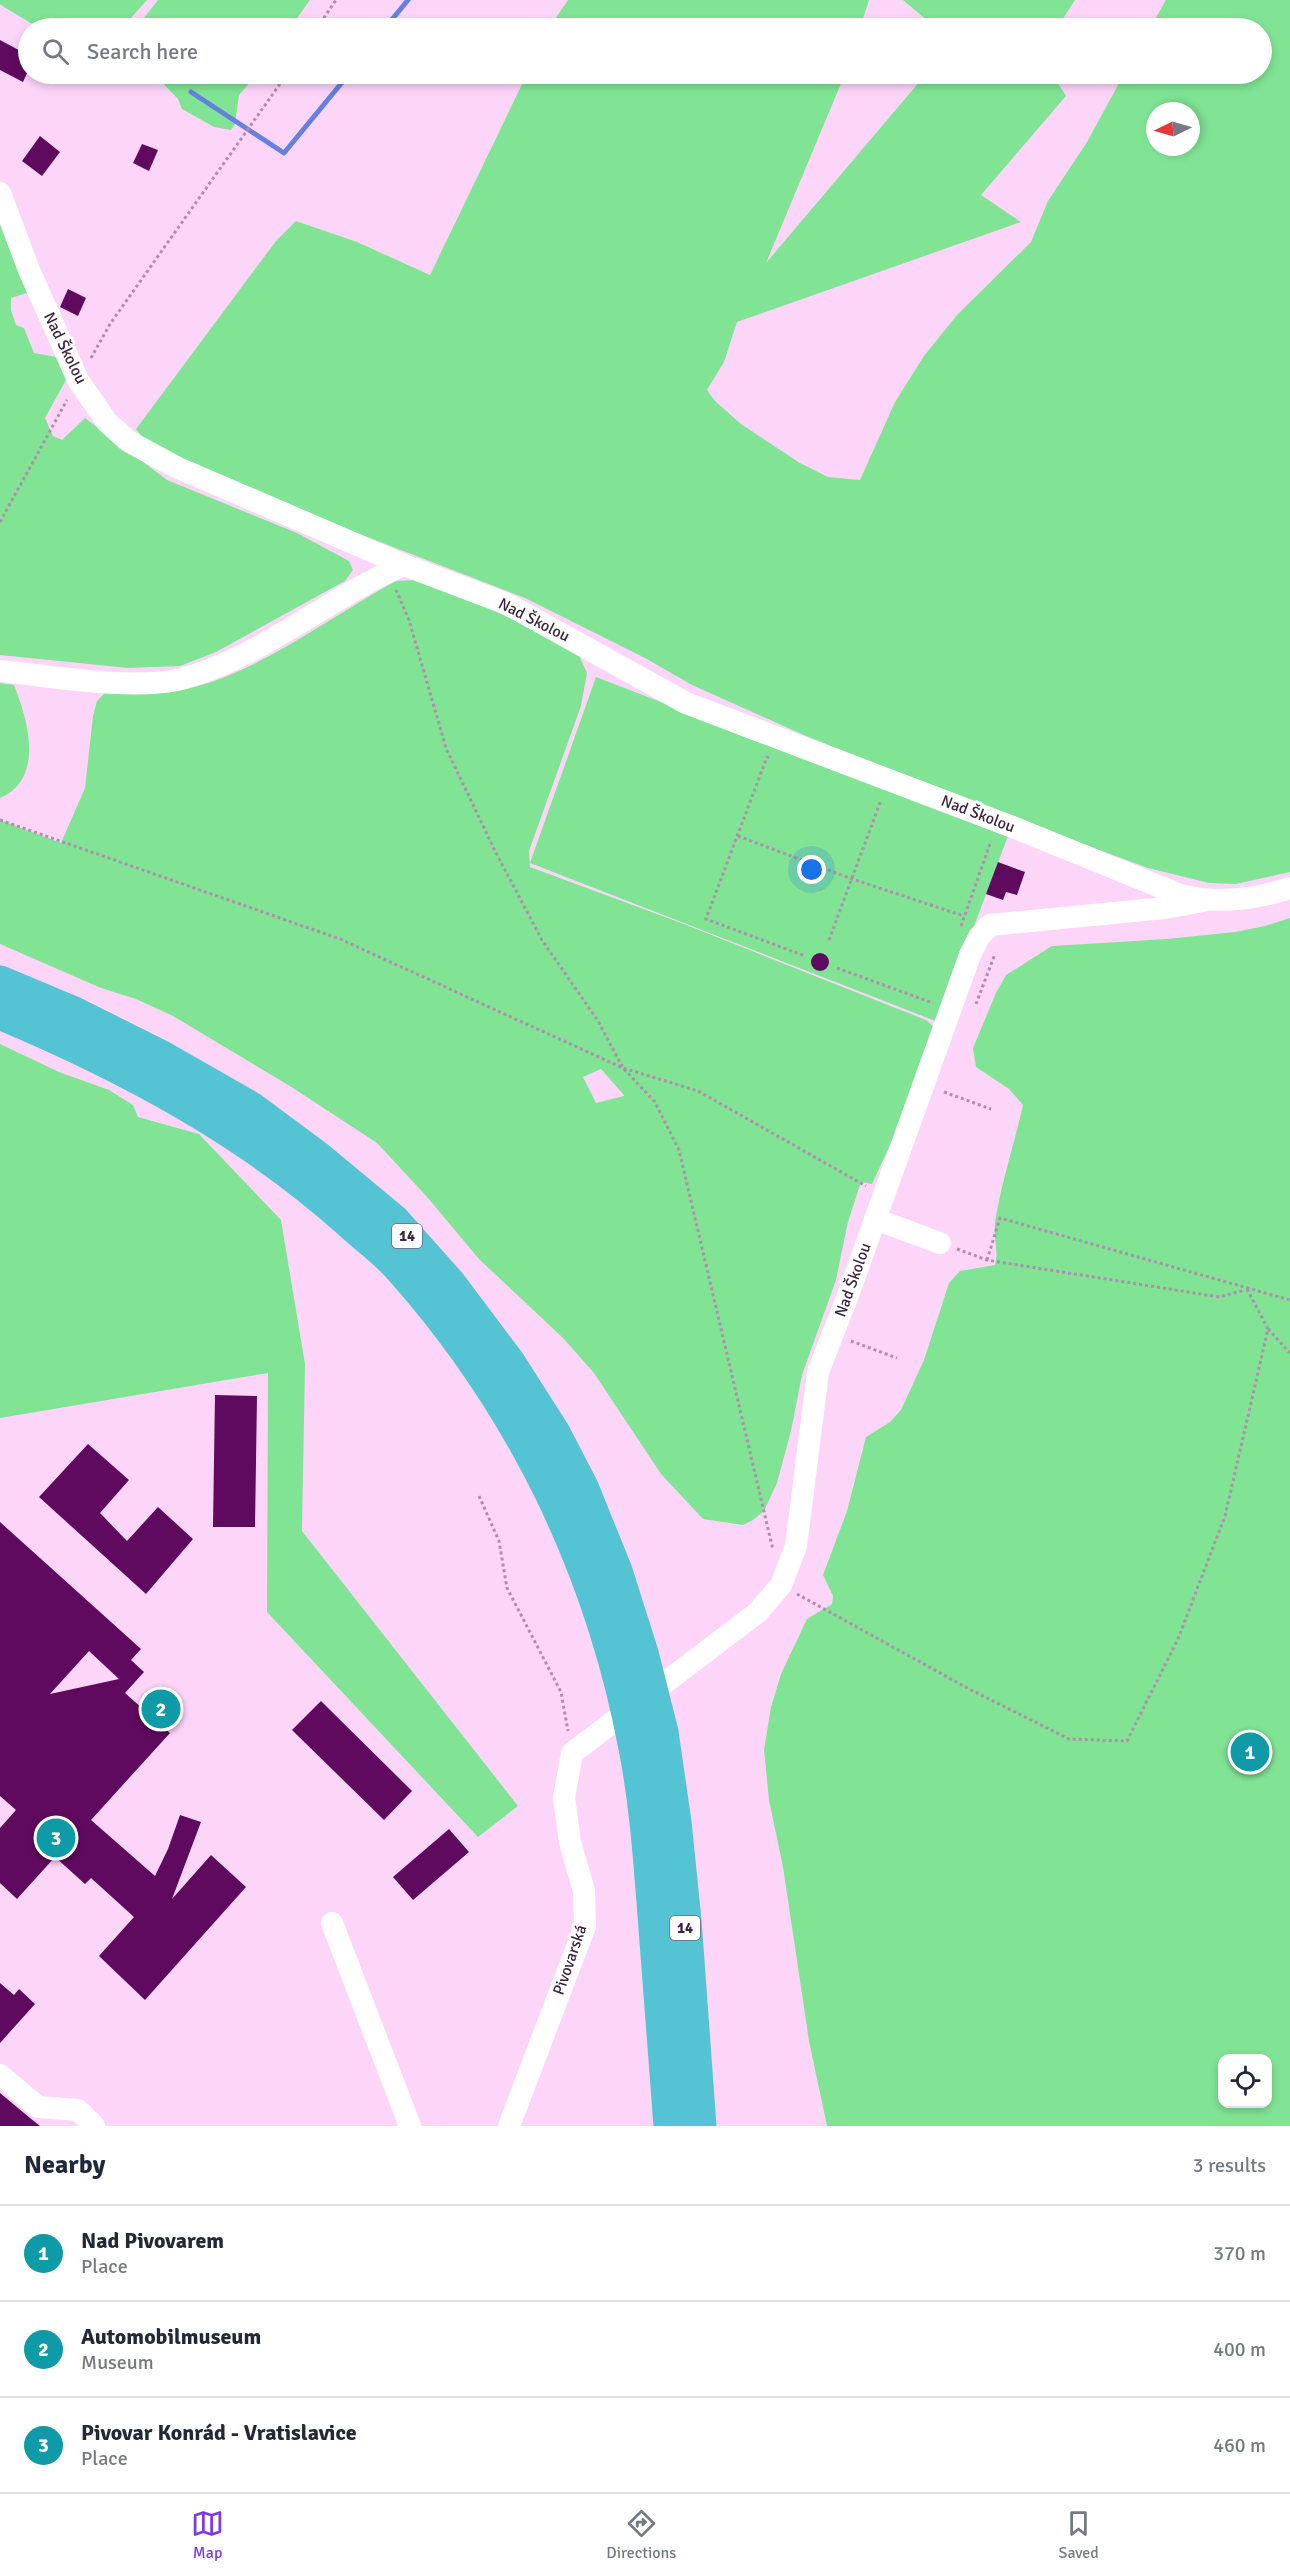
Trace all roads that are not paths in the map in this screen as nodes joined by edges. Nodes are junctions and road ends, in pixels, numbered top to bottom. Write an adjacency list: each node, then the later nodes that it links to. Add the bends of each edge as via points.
1 (0, 193): 2 (street, Nad Školou, via 78,380 107,422 128,441 176,467)
2 (396, 569): 3 (street, via 224,665 176,680 124,683); 5 (street, Nad Školou, via 507,604 686,703)
3 (0, 671)
4 (1290, 888): 5 (street, Nad Školou, via 1264,896)
5 (1203, 901): 8 (street, Nad Školou, via 990,925 970,955)
6 (0, 982): 10 (highway, 14, via 162,1057 251,1108 394,1221 470,1310 554,1433 582,1487 616,1571)
7 (0, 1013): 10 (highway, 14, via 63,1039 167,1092 239,1136 310,1187 398,1266 487,1378 536,1459 574,1541 602,1615)
8 (875, 1220): 9 (street); 12 (street, Nad Školou, via 818,1372 796,1546 781,1586 757,1613)
9 (940, 1243)
10 (629, 1661): 11 (highway, 14)
11 (649, 1740): 18 (highway, 14, via 647,1826); 19 (highway, 14, via 675,1822)
12 (572, 1754): 17 (street, Pivovarská, via 564,1798 570,1842 584,1892 585,1926)
13 (332, 1923): 16 (street)
14 (0, 2075): 15 (street, via 38,2107 78,2110)
15 (94, 2126)
16 (410, 2126)
17 (509, 2126)
18 (670, 2126)
19 (700, 2126)

